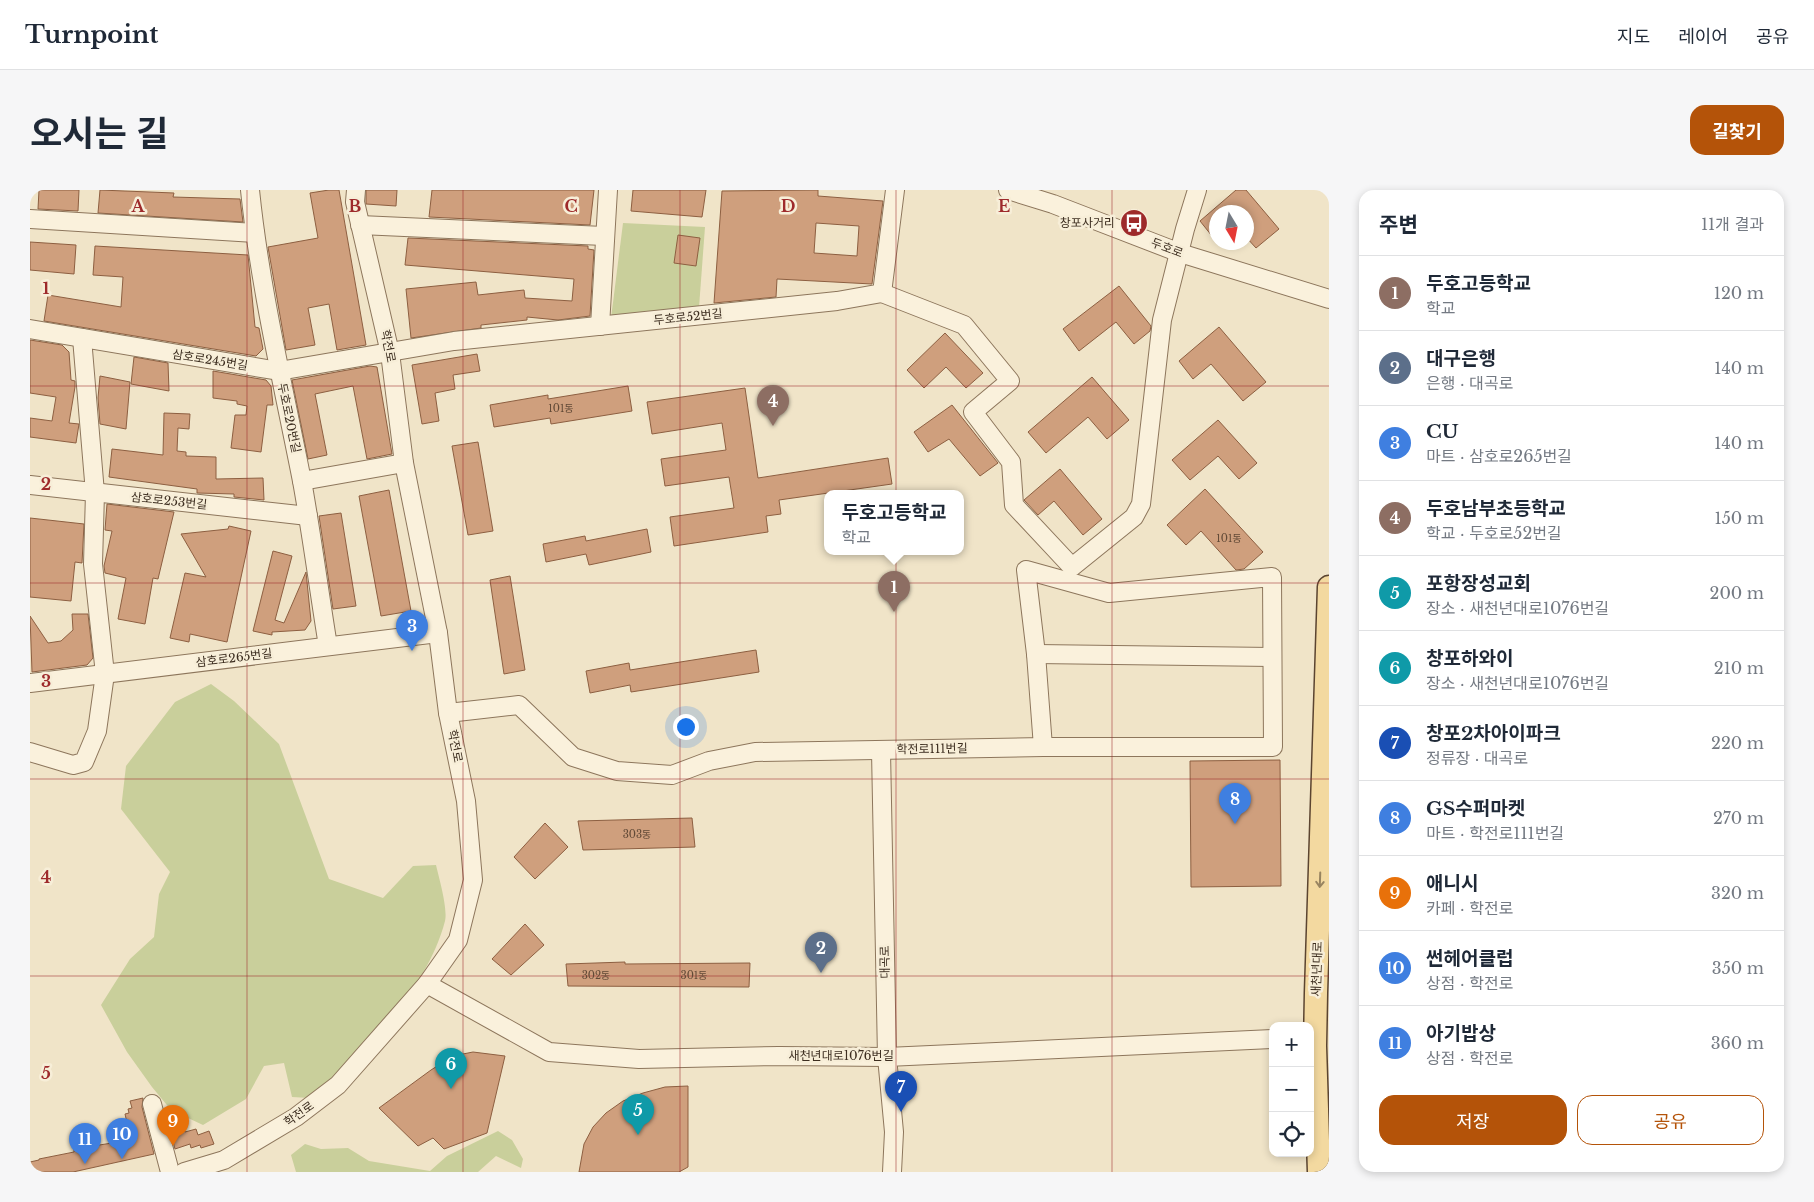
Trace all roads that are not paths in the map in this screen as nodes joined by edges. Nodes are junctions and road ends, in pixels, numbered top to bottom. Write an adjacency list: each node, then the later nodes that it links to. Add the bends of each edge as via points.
1 (250, 190): 9 (street, 두호로20번길)
2 (356, 190): 8 (street, 학전로)
3 (608, 190): 10 (street)
4 (895, 190): 12 (street)
5 (1008, 190): 11 (street, 두호로)
6 (1197, 190): 11 (street)
7 (30, 219): 9 (street)
8 (360, 225): 10 (street); 17 (street, 학전로)
9 (254, 233): 18 (street, 두호로20번길)
10 (604, 236): 14 (street)
11 (1180, 253): 12 (street, via 1162,320 1142,504 1134,517 1072,567 1014,505 1011,462 973,412 1010,381 964,325); 13 (street, 두호로)
12 (882, 293): 14 (street, 두호로52번길, via 837,301)
13 (1329, 299)
14 (600, 326): 17 (street, 두호로52번길, via 454,340)
15 (30, 329): 16 (street, 삼호로245번길)
16 (82, 338): 18 (street, 삼호로245번길); 22 (street)
17 (390, 353): 18 (street, 삼호로245번길); 19 (street, 학전로)
18 (279, 371): 20 (street, 두호로20번길)
19 (404, 463): 20 (street); 25 (street, 학전로)
20 (302, 481): 23 (street, 두호로20번길)
21 (30, 485): 22 (street, 삼호로253번길)
22 (95, 493): 23 (street, 삼호로253번길); 29 (street, via 93,564)
23 (308, 516): 26 (street, 두호로20번길)
24 (1329, 587): 37 (main road, 새천년대로, one-way to 37)
25 (438, 633): 26 (street, 삼호로265번길); 31 (street, 학전로)
26 (328, 646): 29 (street, 삼호로265번길)
27 (1036, 654): 28 (street); 28 (street, 학전로111번길, via 1026,570 1109,593 1272,577); 32 (street)
28 (1272, 657): 32 (street, 학전로111번길, via 1273,747)
29 (105, 674): 30 (street, 삼호로265번길); 34 (street, via 97,731 84,762 73,765)
30 (30, 683)
31 (448, 713): 33 (street, 학전로111번길, via 519,705 573,758 617,771 672,775 708,761 755,752); 35 (street, 학전로, via 466,801 473,880 458,940)
32 (1043, 747): 33 (street, 학전로111번길)
33 (881, 751): 38 (street, 대곡로)
34 (30, 752)
35 (427, 984): 38 (street, 새천년대로1076번길, via 549,1052 639,1060); 40 (street, 학전로, via 338,1085)
36 (1269, 1038): 38 (street, 새천년대로1076번길)
37 (1318, 1046): 44 (main road, 새천년대로)
38 (886, 1057): 43 (street, 대곡로, via 894,1132)
39 (152, 1104): 41 (street)
40 (226, 1166): 42 (street, 학전로)
41 (170, 1172)
42 (184, 1172)
43 (892, 1172)
44 (1319, 1172)

